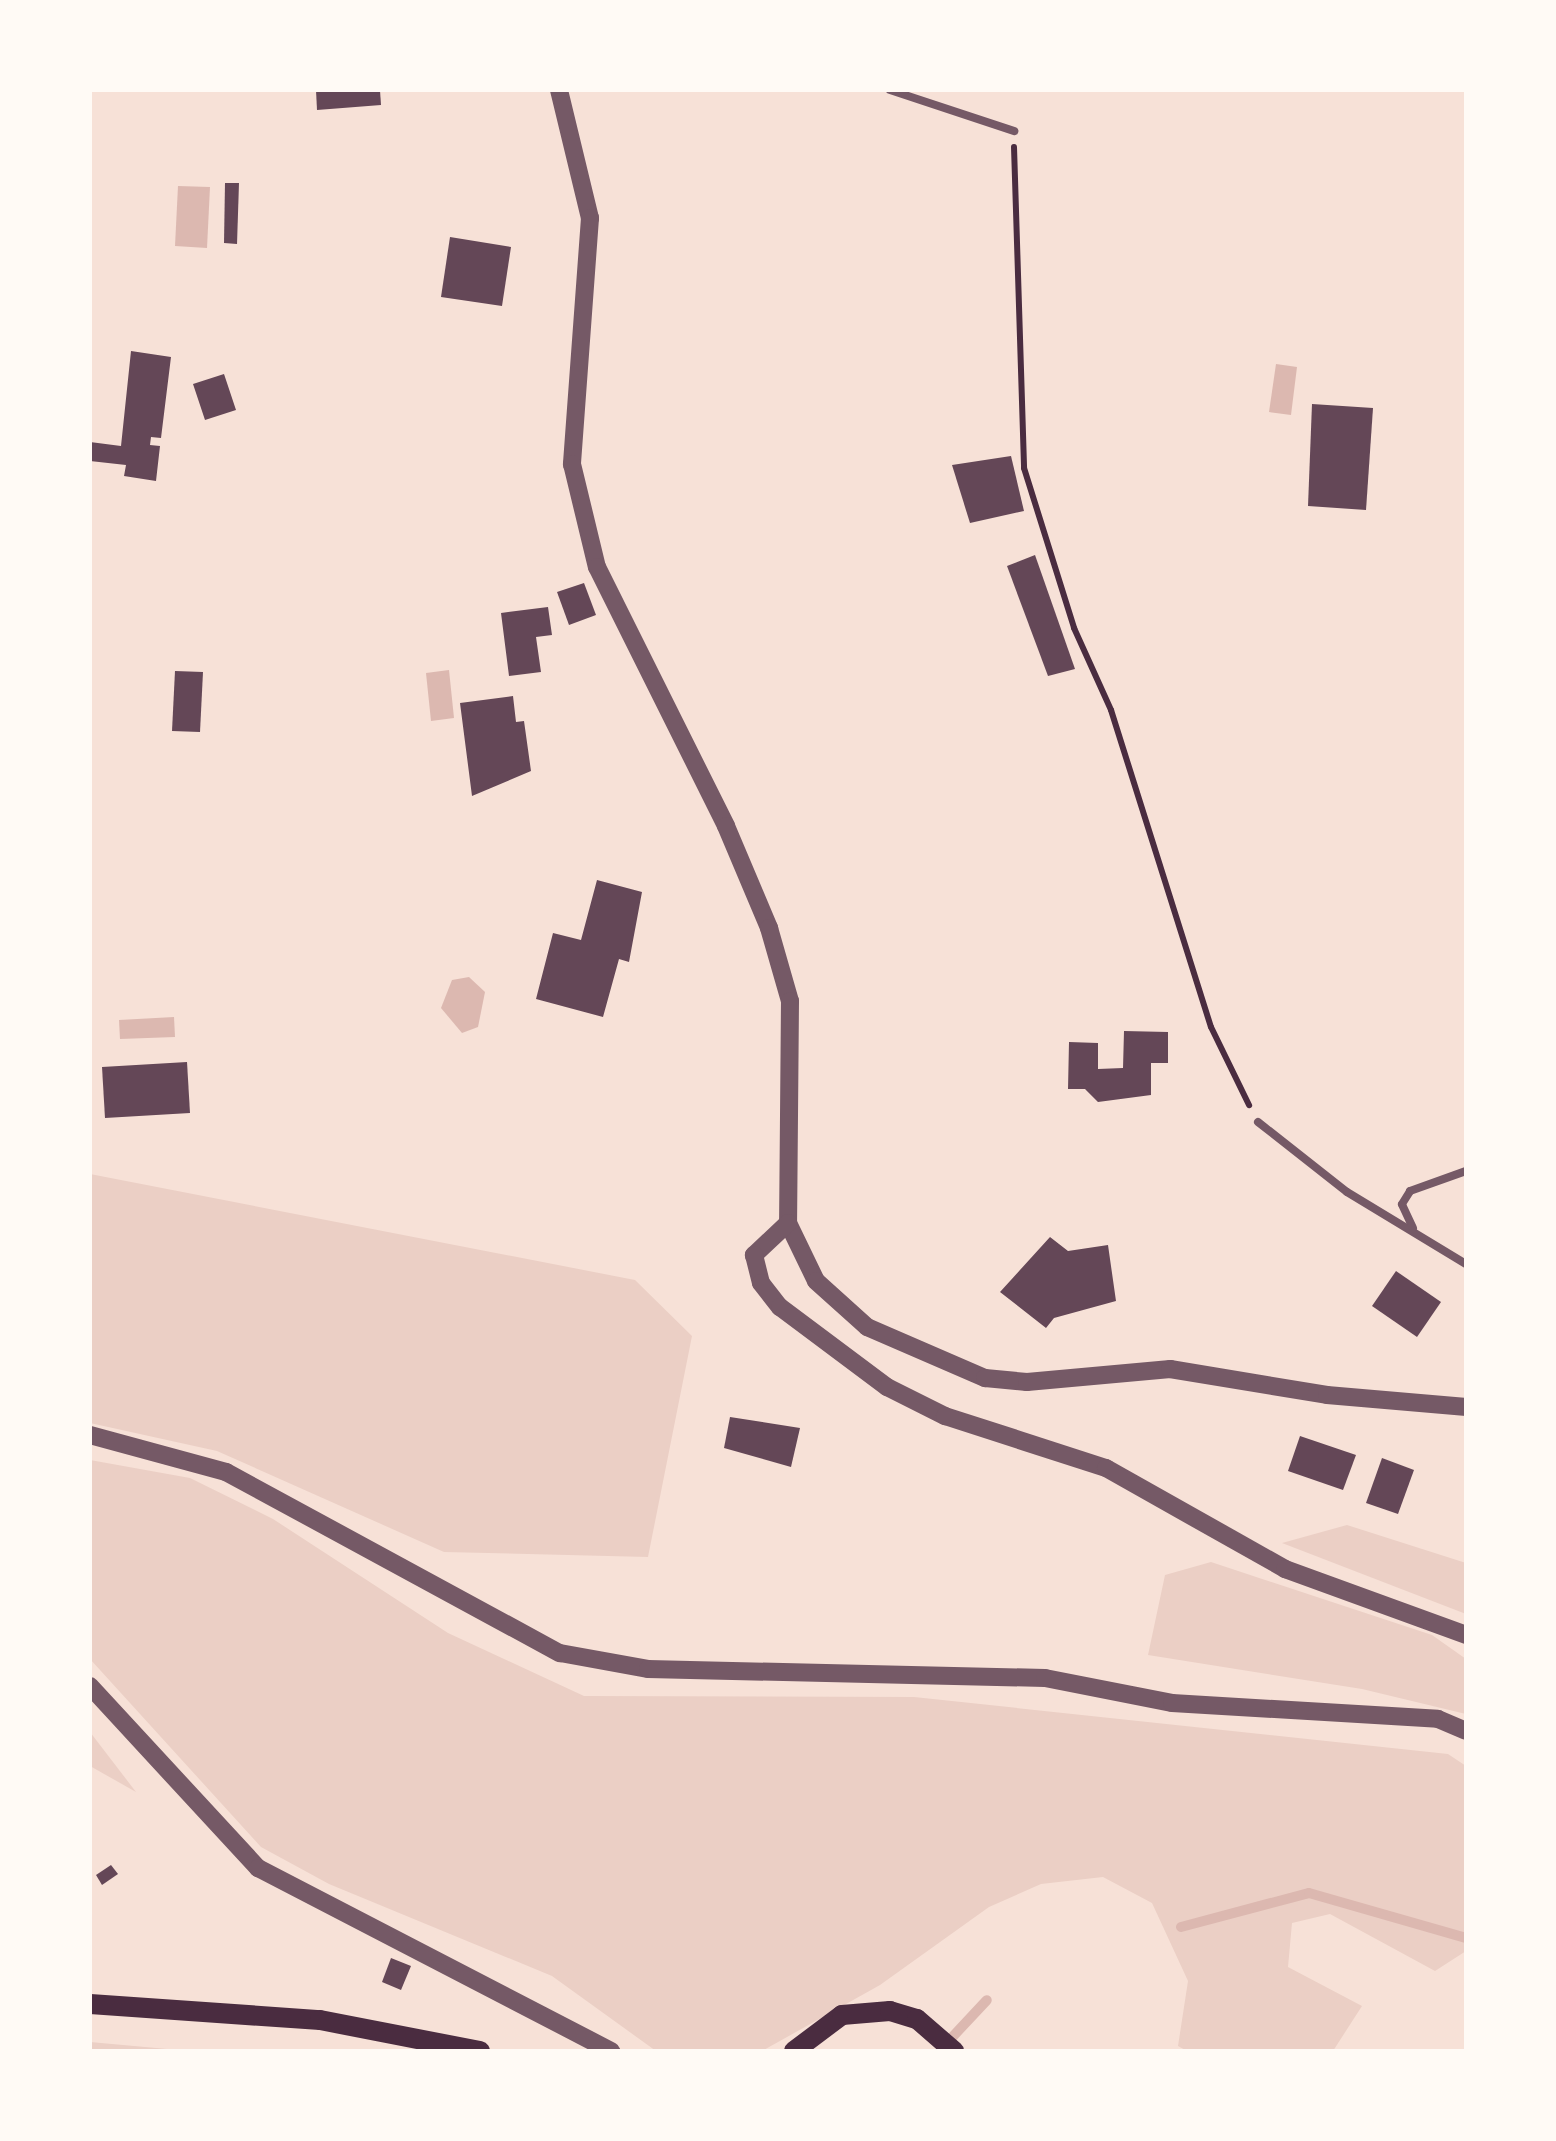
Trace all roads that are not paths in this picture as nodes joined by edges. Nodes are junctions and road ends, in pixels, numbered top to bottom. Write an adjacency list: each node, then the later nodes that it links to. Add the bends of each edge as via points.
1 (559, 90): 6 (street, via 590,218 572,464 597,567 726,826 790,1001)
2 (890, 90): 3 (lane)
3 (1014, 131)
4 (1258, 1122): 7 (lane, via 1346,1192)
5 (1466, 1171): 7 (lane, via 1410,1191 1402,1204)
6 (788, 1223): 9 (street, via 816,1281 867,1327 985,1378 1027,1382 1170,1369); 11 (street, via 754,1255 761,1283 780,1307 887,1387 945,1416 1106,1468 1284,1569)
7 (1412, 1228): 8 (lane)
8 (1466, 1264)
9 (1466, 1407)
10 (90, 1435): 13 (street, via 226,1472 560,1653 648,1669 1045,1678 1172,1703 1438,1719)
11 (1466, 1635)
12 (90, 1686): 16 (street, via 258,1868)
13 (1466, 1731)
14 (90, 2004): 15 (main road, via 320,2020)
15 (480, 2051)
16 (610, 2051)
17 (794, 2051): 18 (main road, via 842,2015 890,2011 917,2019)
18 (954, 2051)

